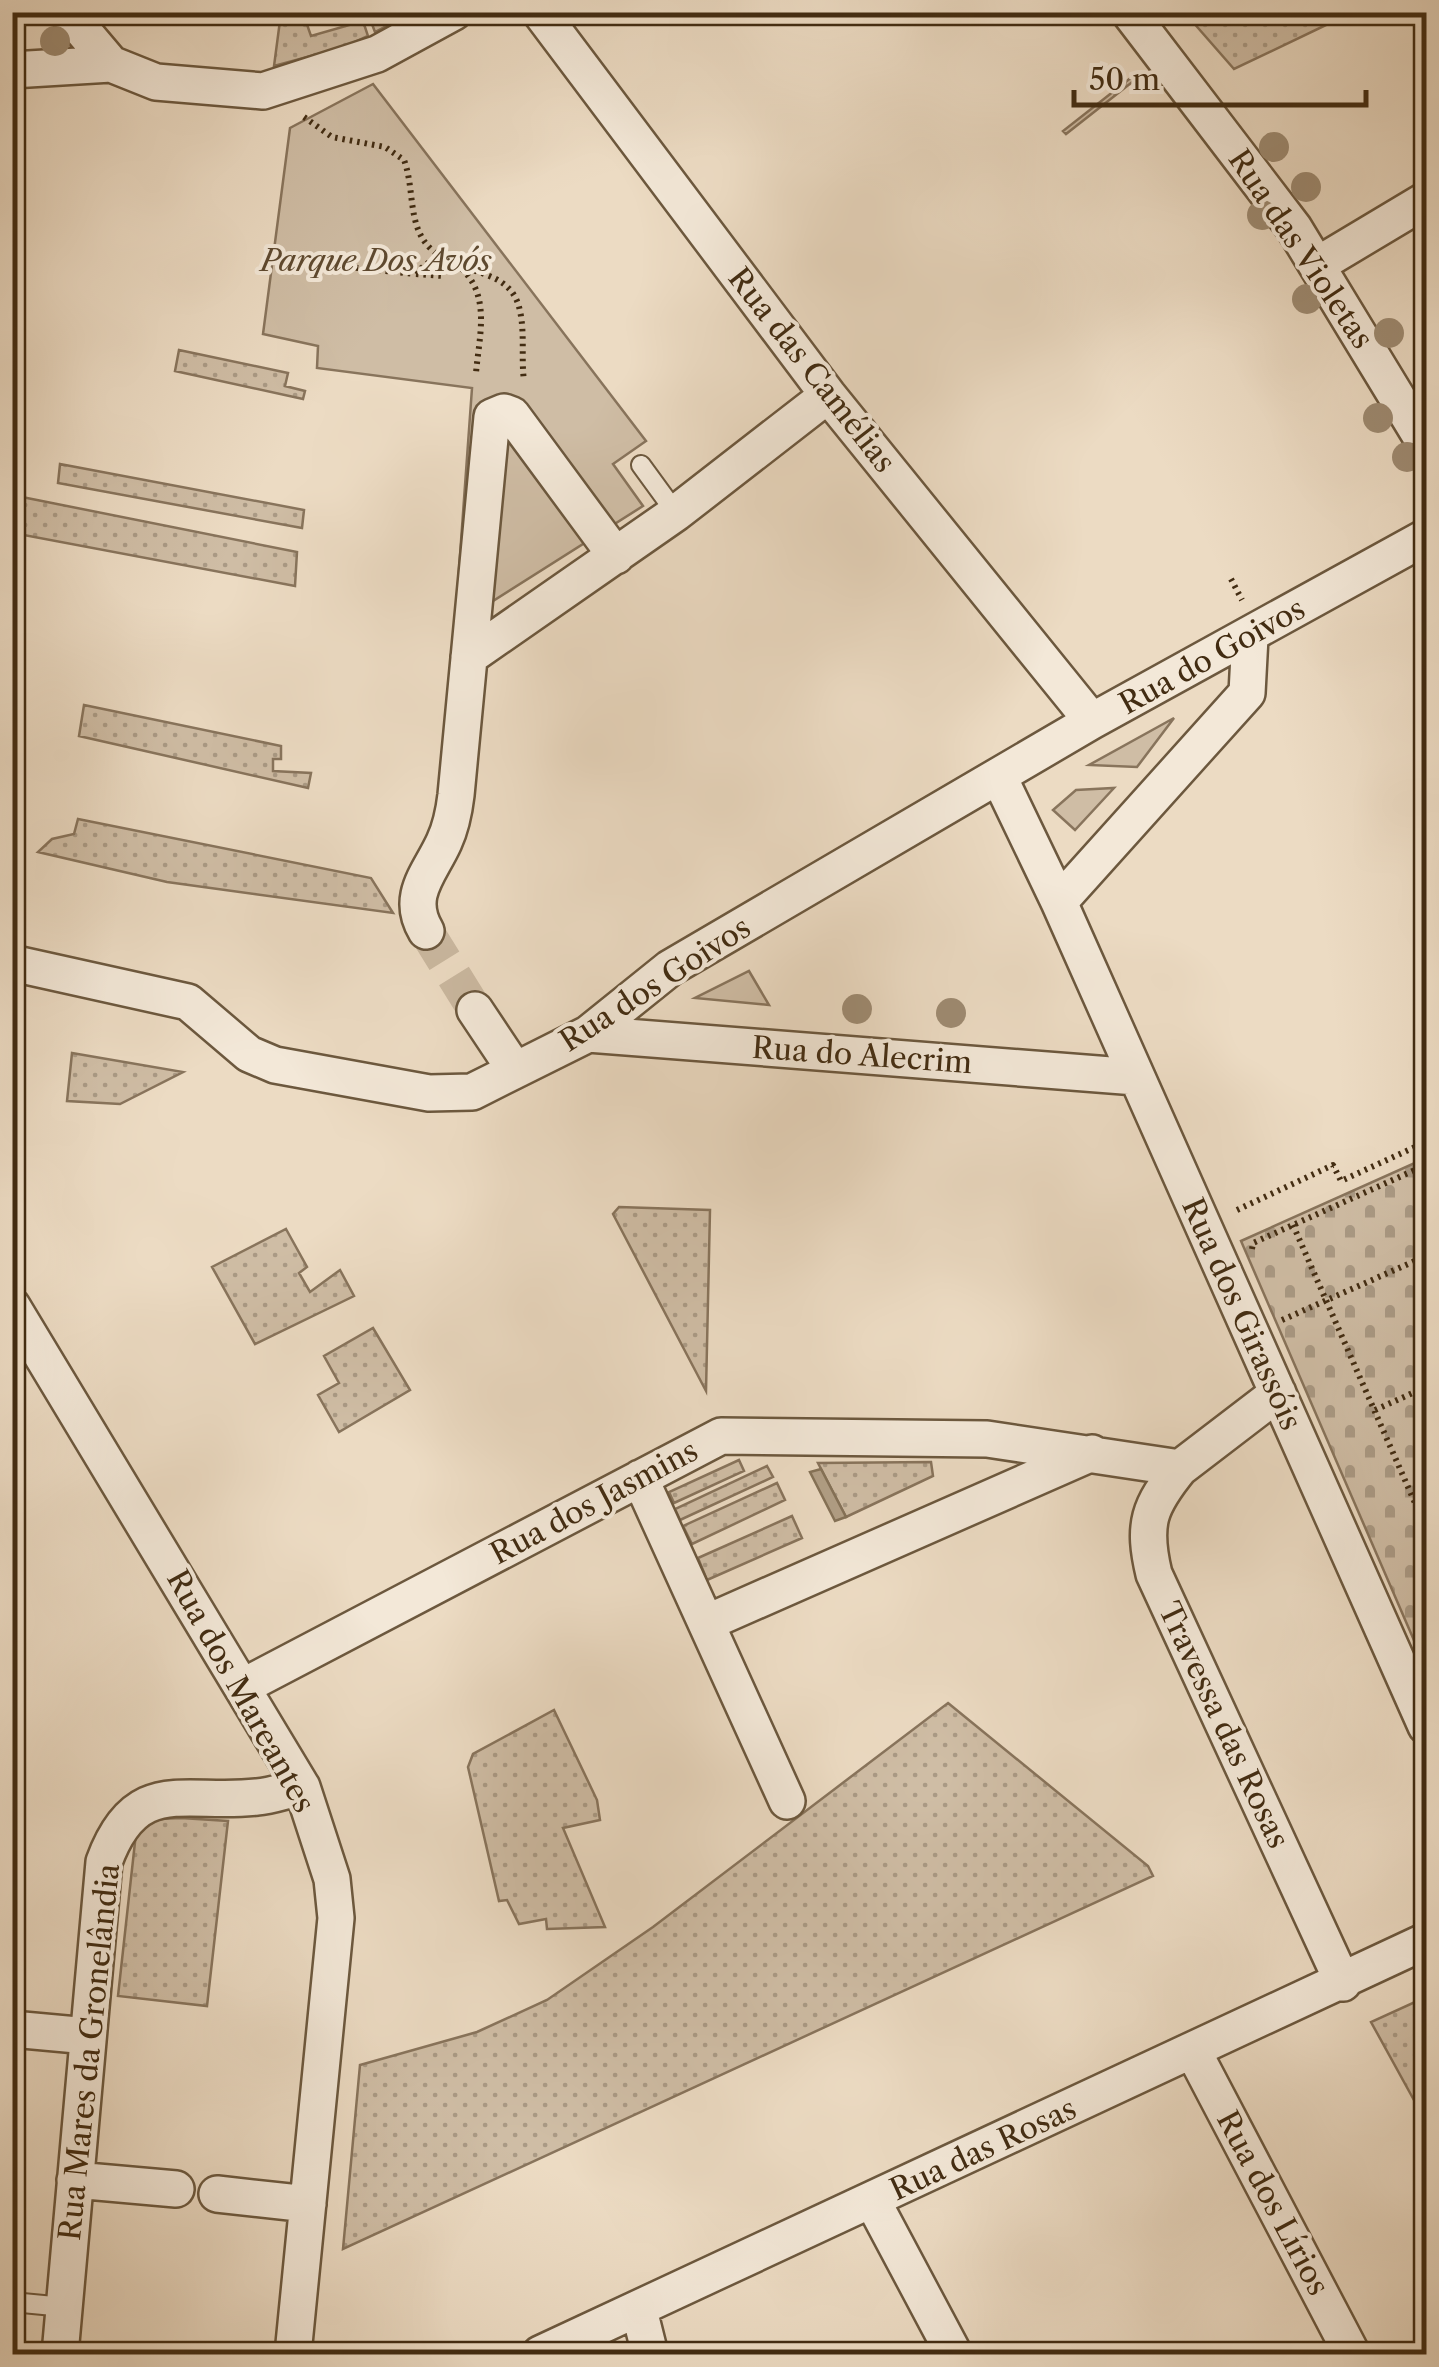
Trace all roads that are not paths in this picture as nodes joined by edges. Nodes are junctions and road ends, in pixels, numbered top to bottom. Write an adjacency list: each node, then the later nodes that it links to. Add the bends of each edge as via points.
1 (67, 12): 5 (street)
2 (454, 12): 5 (street, via 377,54 263,92 156,82)
3 (540, 12): 9 (street, Rua das Camélias)
4 (1129, 12): 8 (street, Rua das Violetas)
5 (111, 64): 6 (street)
6 (12, 70)
7 (1426, 200): 8 (street)
8 (1319, 264): 10 (street, Rua das Violetas)
9 (828, 395): 12 (street); 17 (street, Rua das Camélias)
10 (1426, 445)
11 (640, 465): 12 (lane)
12 (676, 513): 14 (street)
13 (1426, 537): 15 (street, Rua do Goivos)
14 (616, 556): 16 (street); 16 (street, via 512,416 492,417)
15 (1248, 622): 17 (street, Rua do Goivos); 19 (street, via 1247,693)
16 (469, 656): 20 (street, via 453,820 418,892)
17 (1092, 721): 18 (street, Rua do Goivos)
18 (999, 777): 19 (street, Rua dos Girassóis); 23 (street, Rua dos Goivos, via 670,968)
19 (1060, 902): 25 (street, Rua dos Girassóis)
20 (426, 931)
21 (12, 963): 24 (street, Rua dos Goivos, via 188,1002 250,1054 275,1066 429,1093 472,1092)
22 (475, 1010): 24 (street)
23 (588, 1034): 24 (street, Rua dos Goivos); 25 (street, Rua do Alecrim)
24 (515, 1070)
25 (1136, 1076): 27 (street, Rua dos Girassóis)
26 (12, 1306): 32 (street, Rua dos Mareantes)
27 (1278, 1393): 29 (street); 33 (street, Rua dos Girassóis)
28 (1092, 1453): 29 (street, Rua dos Jasmins); 30 (street, Rua dos Jasmins, via 987,1440 721,1436); 31 (street)
29 (1180, 1468): 37 (street, Travessa das Rosas, via 1148,1517 1154,1574)
30 (640, 1478): 31 (street); 32 (street, Rua dos Jasmins)
31 (706, 1624): 35 (street)
32 (244, 1686): 34 (street, Rua dos Mareantes)
33 (1426, 1726)
34 (302, 1787): 39 (street, Rua Mares da Gronelândia, via 257,1797 167,1796 138,1807 115,1831 104,1862); 45 (street, Rua dos Mareantes, via 332,1880 336,1918)
35 (788, 1801)
36 (1426, 1942): 37 (street, Rua das Rosas)
37 (1342, 1982): 40 (street, Rua das Rosas)
38 (12, 2029): 39 (street)
39 (88, 2036): 41 (street, Rua Mares da Gronelândia)
40 (1193, 2051): 44 (street, Rua das Rosas); 54 (street, Rua dos Lírios)
41 (75, 2180): 42 (street); 47 (street, Rua Mares da Gronelândia)
42 (176, 2189)
43 (217, 2194): 45 (street)
44 (872, 2200): 48 (street, Rua das Rosas); 53 (street)
45 (308, 2204): 50 (street, Rua dos Mareantes)
46 (12, 2302): 47 (lane)
47 (64, 2307): 49 (street, Rua Mares da Gronelândia)
48 (639, 2310): 51 (street, Rua das Rosas); 52 (street)
49 (60, 2354)
50 (293, 2354)
51 (540, 2354)
52 (650, 2354)
53 (954, 2354)
54 (1352, 2354)

